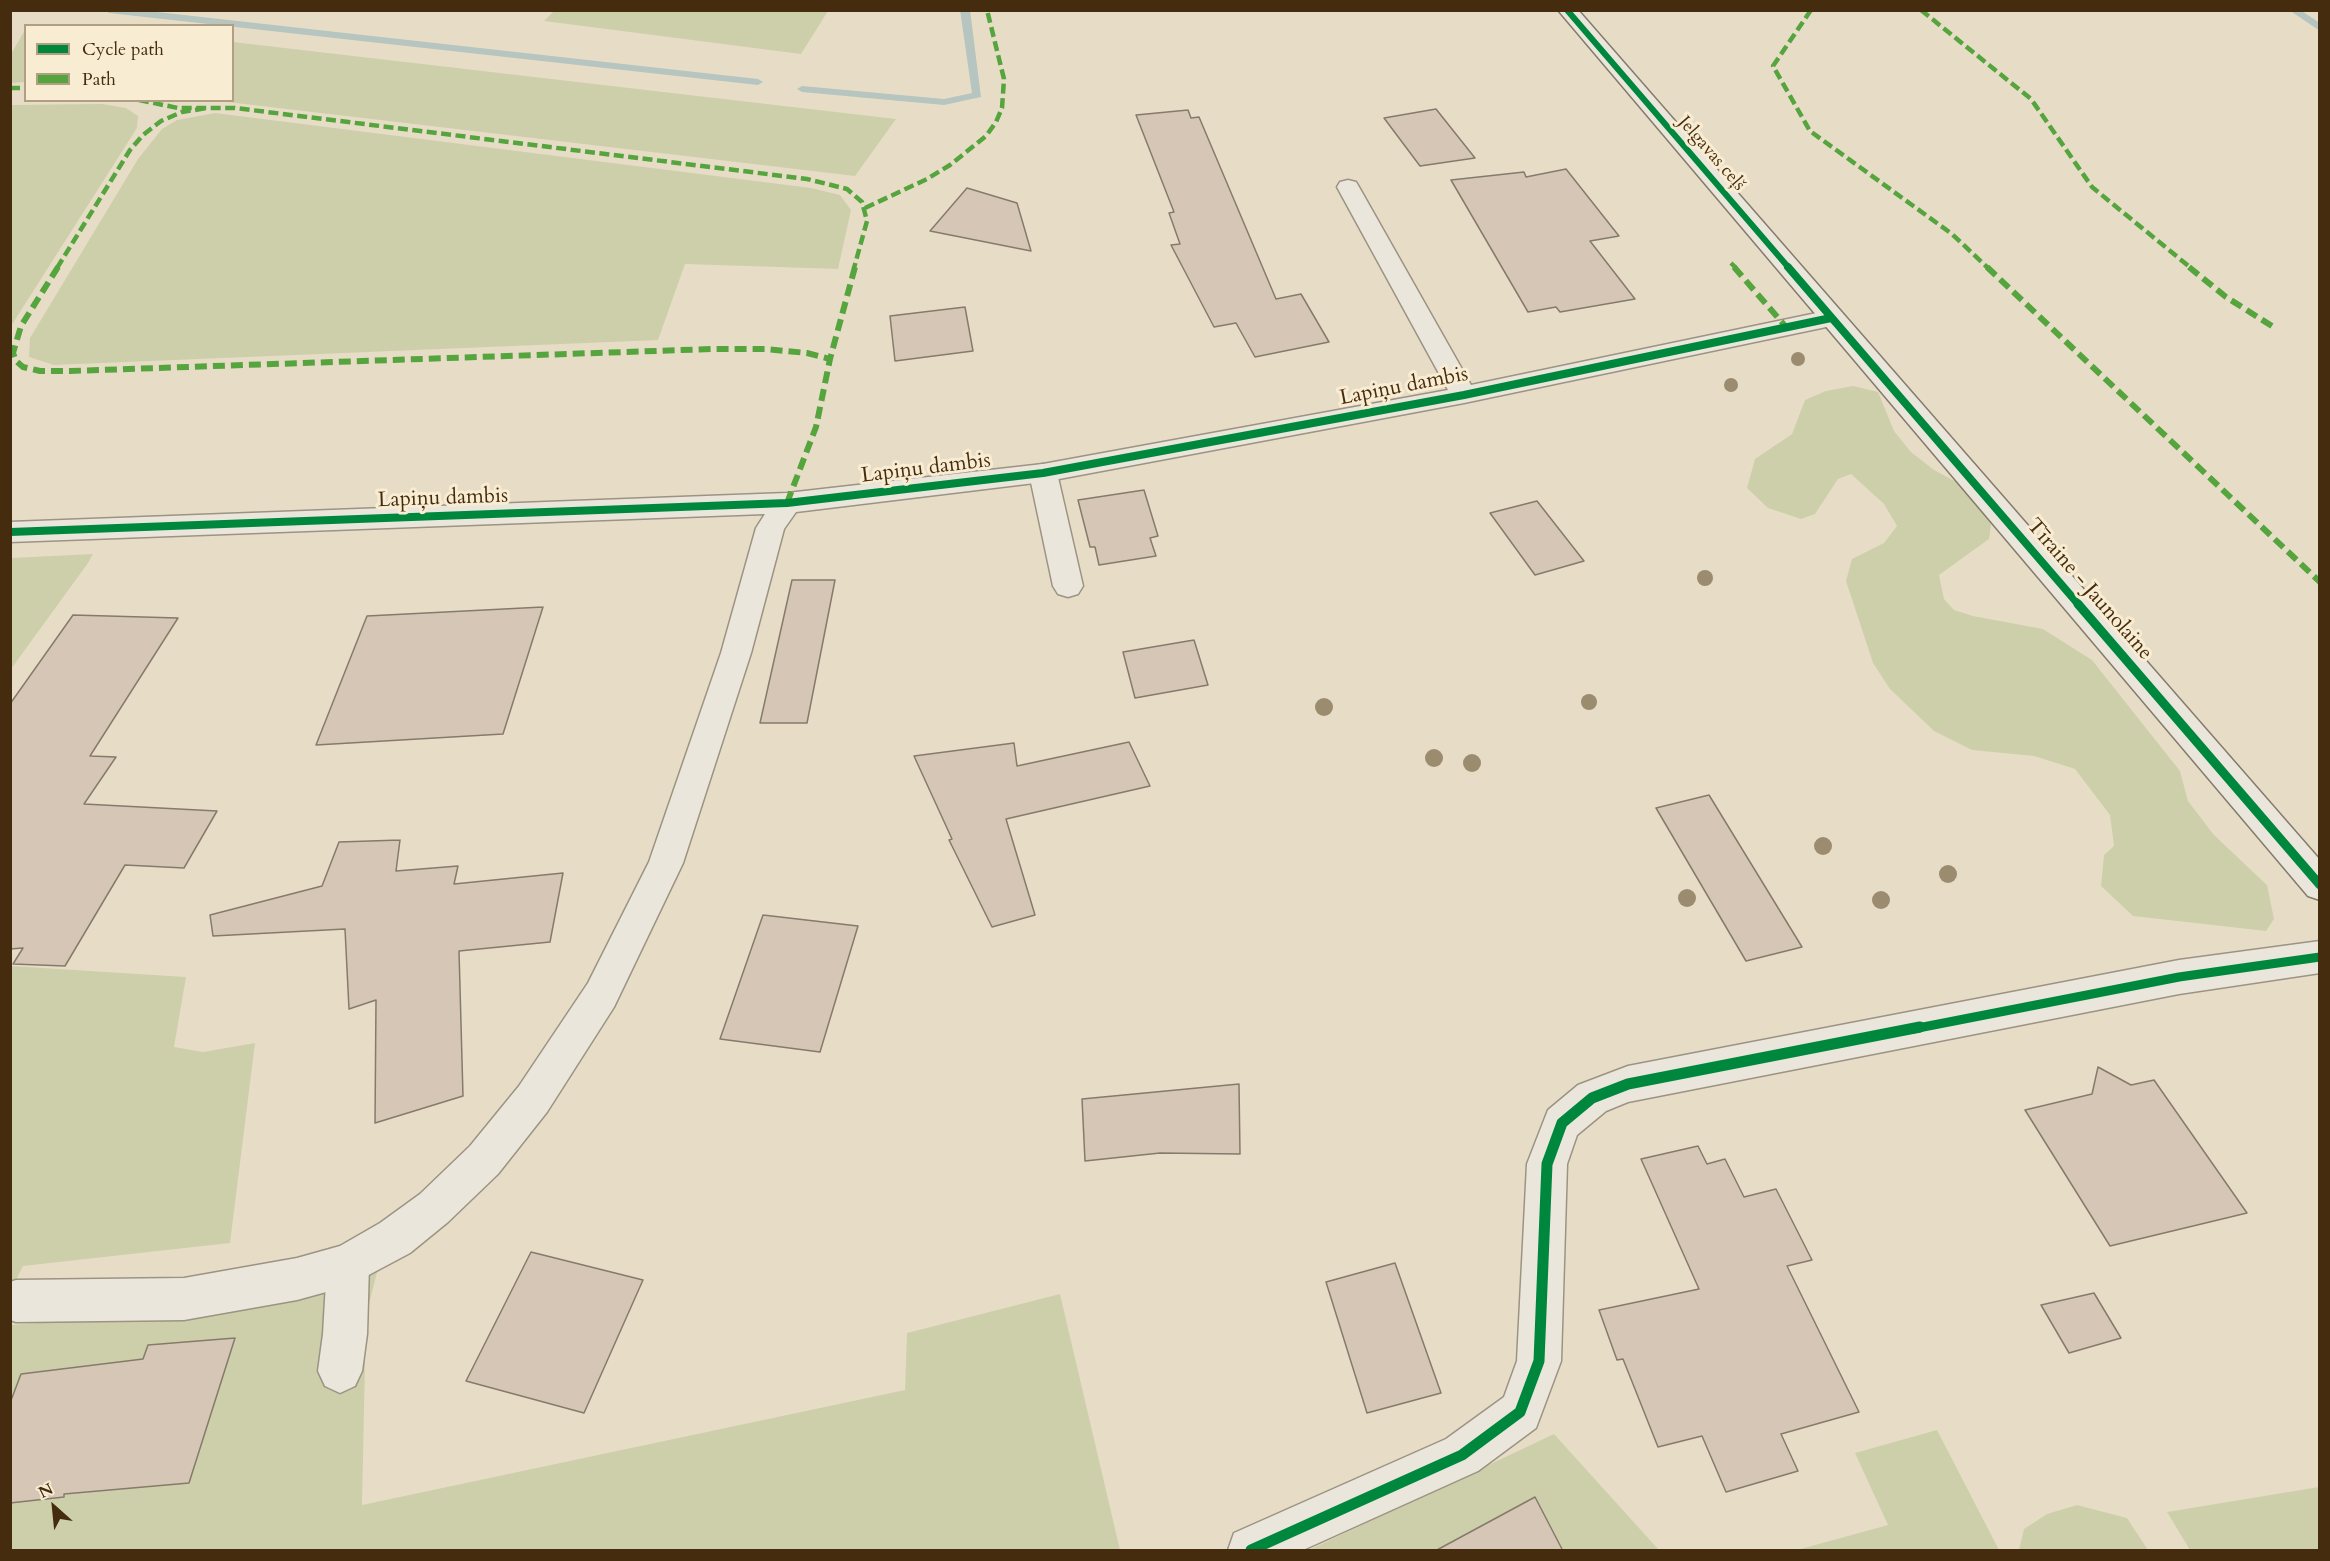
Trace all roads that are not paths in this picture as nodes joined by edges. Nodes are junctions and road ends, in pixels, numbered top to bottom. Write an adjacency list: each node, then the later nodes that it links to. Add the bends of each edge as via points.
1 (1567, 10): 3 (street, Jelgavas ceļš)
2 (1348, 187): 4 (street)
3 (1831, 318): 4 (street, Lapiņu dambis); 9 (street, Tīraine - Jaunolaine)
4 (1464, 394): 5 (street, Lapiņu dambis)
5 (1043, 473): 6 (street, Lapiņu dambis); 8 (street)
6 (788, 503): 7 (street, Lapiņu dambis); 11 (street, via 770,528 736,653 666,863 601,994 533,1100 484,1160 434,1208 395,1238)
7 (10, 532)
8 (1068, 586)
9 (2319, 885)
10 (2319, 957): 14 (street, via 2144,984 1628,1084 1592,1098 1562,1123 1547,1164 1539,1361 1520,1412 1462,1455)
11 (348, 1265): 12 (street, via 297,1279 184,1299); 13 (street)
12 (16, 1301)
13 (340, 1371)
14 (1251, 1551)

